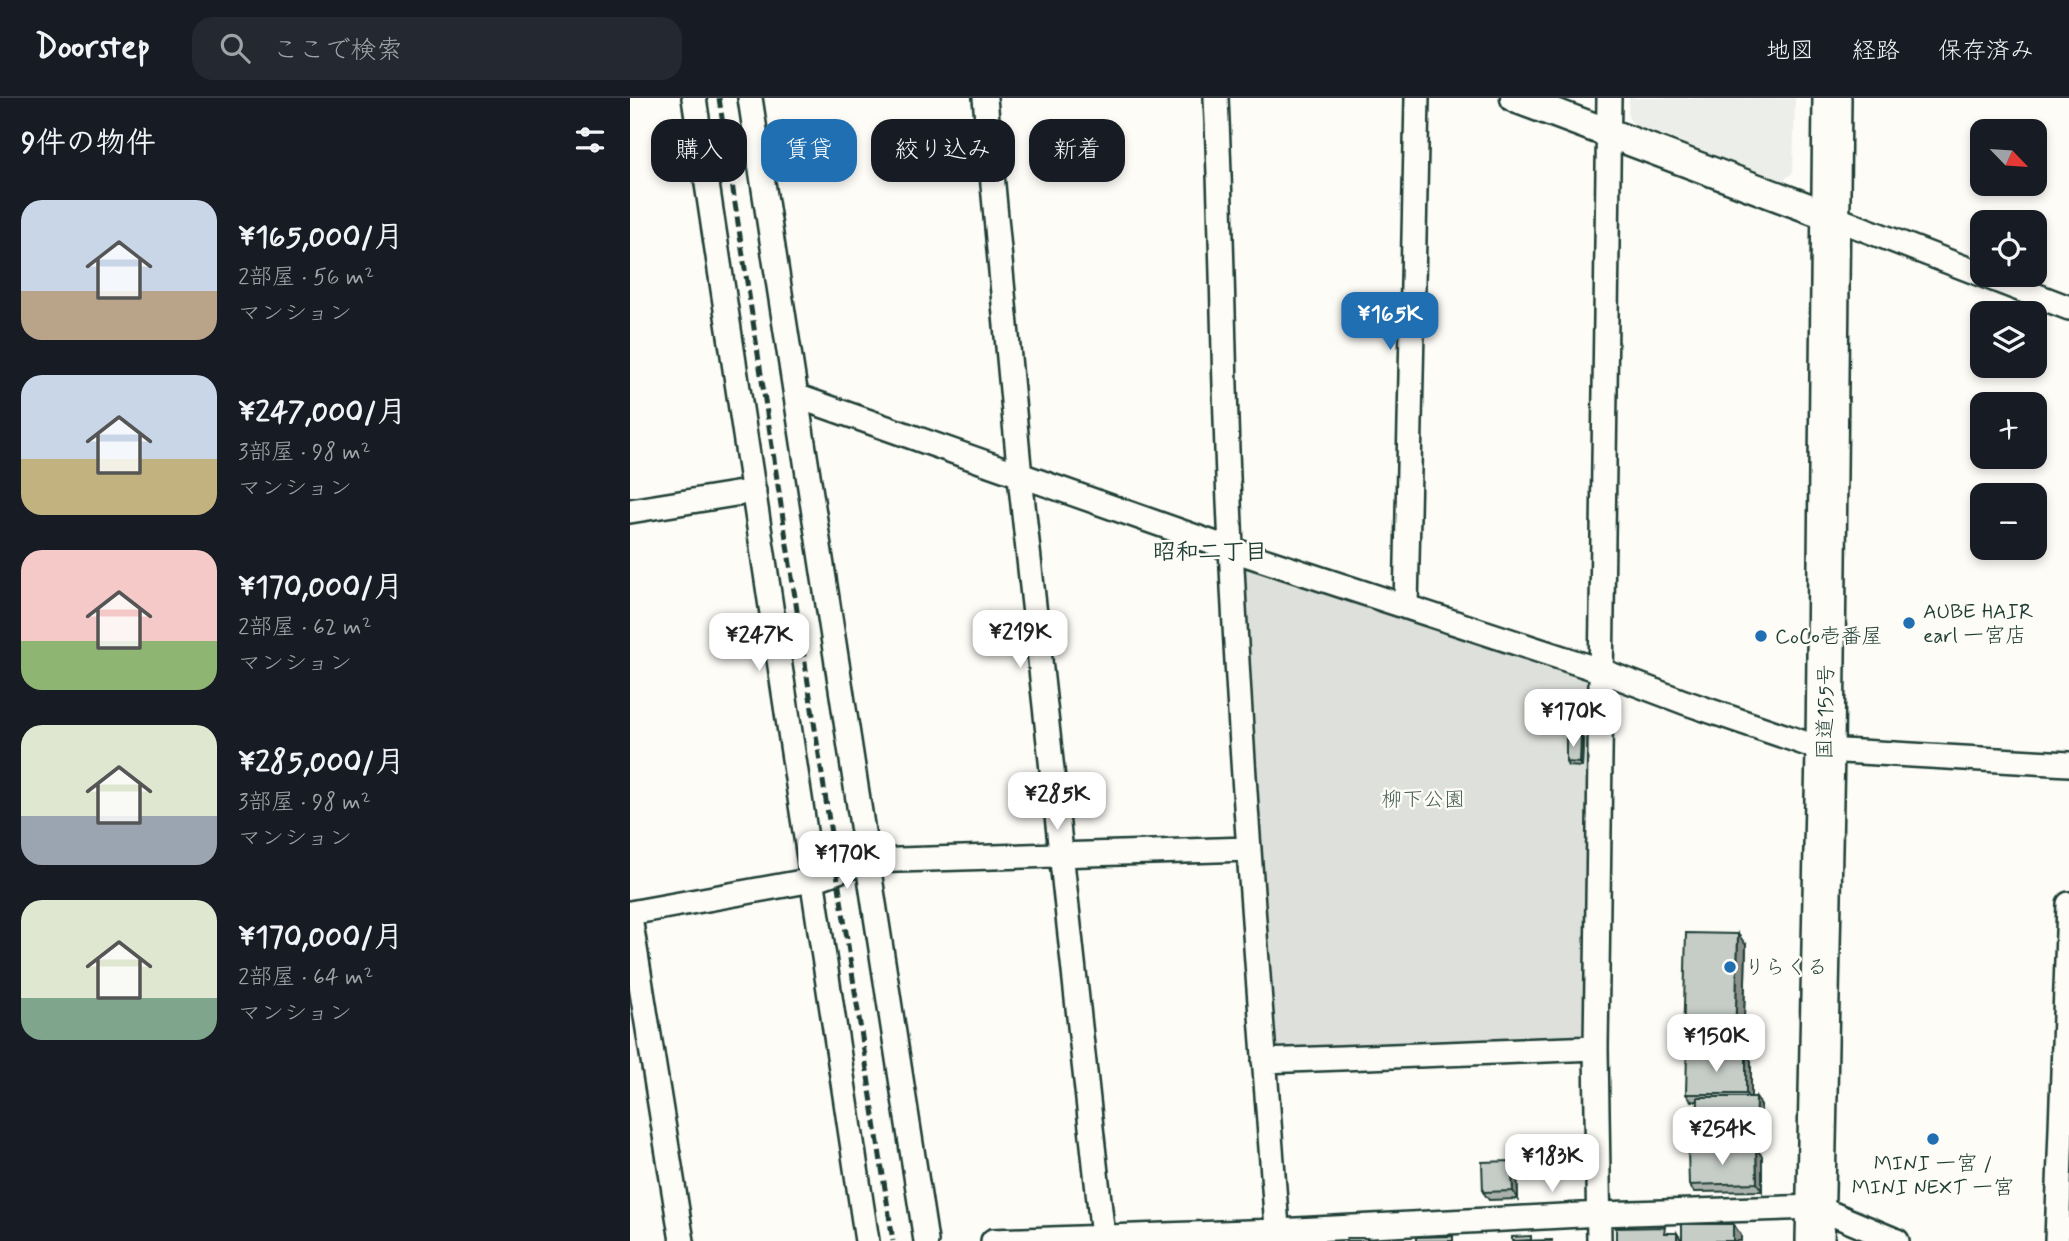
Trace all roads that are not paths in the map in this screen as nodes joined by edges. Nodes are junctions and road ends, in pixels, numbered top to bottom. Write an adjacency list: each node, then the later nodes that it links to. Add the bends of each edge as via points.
1 (694, 98): 16 (street)
2 (750, 98): 14 (street)
3 (985, 98): 15 (street)
4 (1216, 98): 18 (street)
5 (1417, 98): 19 (street)
6 (1515, 98): 9 (street)
7 (1609, 98): 9 (street)
8 (1832, 98): 10 (highway, 国道155号)
9 (1608, 134): 10 (street); 20 (street)
10 (1830, 216): 11 (street); 21 (highway, 国道155号)
11 (1970, 270)
12 (2014, 287): 13 (street)
13 (2069, 308)
14 (796, 396): 15 (street); 25 (street)
15 (1020, 477): 18 (street); 24 (street)
16 (754, 491): 17 (street); 26 (street)
17 (630, 511)
18 (1233, 550): 19 (street); 23 (street)
19 (1406, 607): 20 (street)
20 (1602, 671): 21 (street); 29 (street)
21 (1825, 750): 22 (street); 32 (highway, 国道155号)
22 (2069, 764)
23 (1249, 849): 24 (street); 30 (street)
24 (1063, 854): 25 (street); 34 (street)
25 (867, 861): 26 (street); 37 (street)
26 (813, 880): 28 (street); 36 (street)
27 (2069, 904): 41 (street)
28 (630, 915): 35 (street)
29 (1596, 1048): 30 (street); 31 (street)
30 (1264, 1061): 33 (street)
31 (1600, 1214): 32 (street); 33 (street); 39 (street)
32 (1815, 1224): 40 (street)
33 (1277, 1236): 34 (street)
34 (1103, 1237): 38 (street)
35 (682, 1241)
36 (867, 1241)
37 (926, 1241)
38 (993, 1241)
39 (1599, 1241)
40 (1897, 1241)
41 (2057, 1241)

